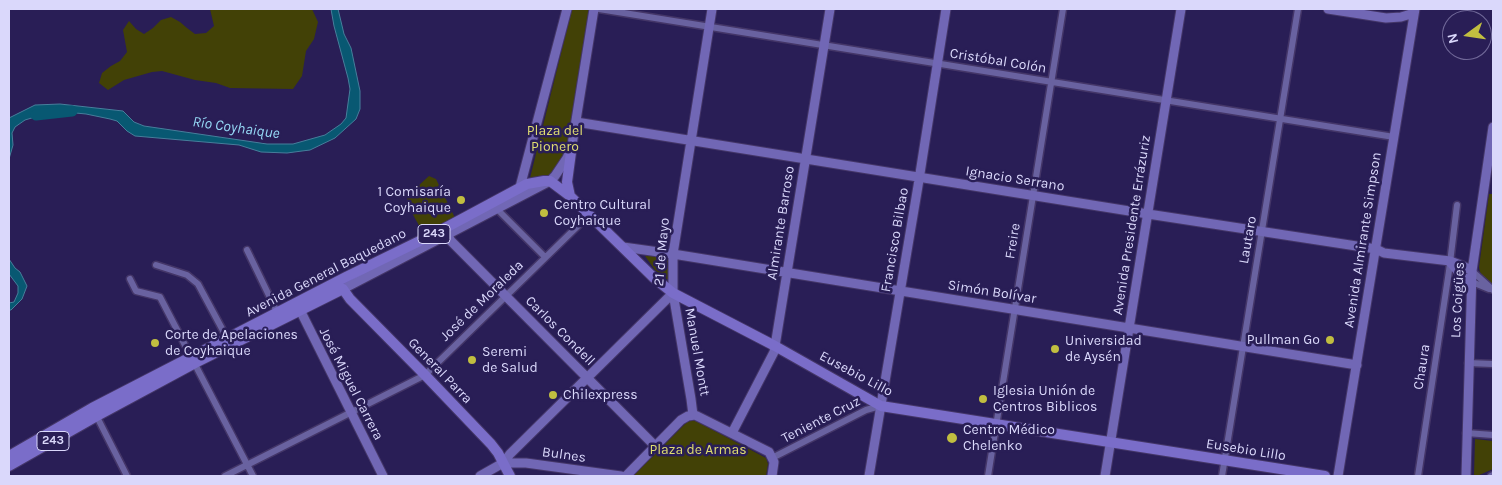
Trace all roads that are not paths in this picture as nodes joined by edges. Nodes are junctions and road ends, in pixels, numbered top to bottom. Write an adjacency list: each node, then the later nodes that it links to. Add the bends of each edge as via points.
1 (567, 9): 27 (street)
2 (594, 9): 18 (street, Avenida General Baquedano / 243)
3 (599, 9): 12 (street, Cristóbal Colón)
4 (712, 9): 12 (street, 21 de Mayo)
5 (830, 9): 13 (street, Almirante Barroso)
6 (946, 9): 14 (street, Francisco Bilbao)
7 (1062, 9): 15 (street, Freire)
8 (1181, 9): 16 (street, Avenida Presidente Errázuriz)
9 (1298, 9): 17 (street, Lautaro)
10 (1328, 9): 11 (street, via 1386,18 1401,17)
11 (1414, 11): 20 (street, Avenida Almirante Simpson)
12 (709, 27): 13 (street, Cristóbal Colón); 21 (street, 21 de Mayo)
13 (824, 46): 14 (street, Cristóbal Colón); 23 (street, Almirante Barroso)
14 (937, 64): 15 (street, Cristóbal Colón); 25 (street, Francisco Bilbao)
15 (1051, 82): 16 (street, Cristóbal Colón); 29 (street, Freire)
16 (1166, 100): 17 (street, Cristóbal Colón); 32 (street, Avenida Presidente Errázuriz)
17 (1280, 119): 20 (street, Cristóbal Colón); 35 (street, Lautaro)
18 (576, 122): 21 (street, Ignacio Serrano); 22 (street, Avenida General Baquedano / 243)
19 (1493, 127): 24 (street, Los Coigües)
20 (1394, 137): 37 (street, Avenida Almirante Simpson)
21 (690, 141): 23 (street, Ignacio Serrano); 39 (street, 21 de Mayo)
22 (572, 145): 26 (street, Avenida General Baquedano / 243, via 564,164); 28 (main road, via 567,182)
23 (806, 159): 25 (street, Ignacio Serrano); 44 (street, Almirante Barroso)
24 (1490, 164): 43 (street, Los Coigües)
25 (919, 177): 29 (street, Ignacio Serrano); 50 (street, Francisco Bilbao)
26 (550, 181): 27 (main road); 28 (main road, Eusebio Lillo); 31 (street, Avenida General Baquedano / 243)
27 (520, 187): 34 (main road, Avenida General Baquedano / 243)
28 (570, 196): 33 (main road, Eusebio Lillo)
29 (1032, 196): 32 (street, Ignacio Serrano); 54 (street, Freire)
30 (1457, 205): 41 (street, Chaura)
31 (497, 209): 34 (street, Avenida General Baquedano / 243); 40 (street)
32 (1148, 214): 35 (street, Ignacio Serrano); 56 (street, Avenida Presidente Errázuriz)
33 (589, 215): 36 (main road, Eusebio Lillo); 40 (street, José de Moraleda)
34 (445, 232): 45 (main road, Avenida General Baquedano / 243); 48 (street, Avenida General Baquedano / 243); 52 (street, Carlos Condell)
35 (1262, 232): 37 (street, Ignacio Serrano); 59 (street, Lautaro)
36 (623, 247): 39 (street, Simón Bolívar); 51 (main road, Eusebio Lillo)
37 (1376, 249): 41 (street, Ignacio Serrano, via 1384,253); 62 (street, Avenida Almirante Simpson)
38 (247, 250): 55 (street)
39 (673, 254): 44 (street, Simón Bolívar); 51 (street, 21 de Mayo)
40 (545, 257): 52 (street, José de Moraleda)
41 (1450, 261): 43 (street, Ignacio Serrano); 47 (street, Ignacio Serrano, via 1463,277); 99 (street, Chaura)
42 (156, 265): 57 (street, via 187,275 198,284)
43 (1472, 271): 47 (street, Los Coigües); 49 (street, Ignacio Serrano)
44 (787, 273): 50 (street, Simón Bolívar); 58 (street, Almirante Barroso)
45 (346, 278): 48 (main road); 53 (main road, Avenida General Baquedano / 243)
46 (130, 279): 60 (street, via 136,291 160,297)
47 (1472, 282): 49 (street, Ignacio Serrano); 61 (street, Los Coigües)
48 (342, 289): 53 (main road, Avenida General Baquedano / 243); 64 (main road, General Parra)
49 (1493, 290)
50 (900, 291): 54 (street, Simón Bolívar); 66 (street, Francisco Bilbao)
51 (673, 293): 58 (main road, Eusebio Lillo); 65 (street, 21 de Mayo); 69 (street, Manuel Montt)
52 (506, 296): 64 (street, José de Moraleda); 65 (street, Carlos Condell)
53 (298, 307): 55 (main road, Avenida General Baquedano / 243); 60 (main road, Avenida General Baquedano / 243); 68 (street, José Miguel Carrera)
54 (1015, 310): 56 (street, Simón Bolívar); 70 (street, Freire)
55 (277, 312): 57 (main road, Avenida General Baquedano / 243)
56 (1129, 328): 59 (street, Simón Bolívar); 74 (street, Avenida Presidente Errázuriz)
57 (227, 338): 60 (main road, Avenida General Baquedano / 243)
58 (776, 346): 66 (main road, Eusebio Lillo); 71 (street, Almirante Barroso)
59 (1244, 346): 62 (street, Simón Bolívar); 79 (street, Lautaro)
60 (193, 360): 67 (main road, Avenida General Baquedano / 243); 82 (street)
61 (1468, 363): 63 (street); 72 (street, Los Coigües)
62 (1357, 364): 98 (street, Avenida Almirante Simpson)
63 (1493, 364)
64 (425, 374): 68 (street, José de Moraleda); 80 (main road, General Parra, via 491,444)
65 (587, 378): 75 (street, 21 de Mayo); 76 (street, Carlos Condell)
66 (881, 406): 70 (main road, Eusebio Lillo); 78 (street, Teniente Cruz, via 866,410); 93 (street, Francisco Bilbao)
67 (94, 412): 77 (main road, Avenida General Baquedano / 243); 83 (main road, Avenida General Baquedano / 243); 84 (street)
68 (350, 412): 82 (street, José de Moraleda); 87 (street, José Miguel Carrera)
69 (693, 415): 71 (street); 76 (street, via 681,420)
70 (996, 424): 74 (main road, Eusebio Lillo); 94 (street, Freire)
71 (732, 433): 78 (street, via 766,450)
72 (1466, 433): 73 (street); 100 (street, Los Coigües)
73 (1493, 435)
74 (1111, 442): 79 (main road, Eusebio Lillo); 95 (street, Avenida Presidente Errázuriz)
75 (520, 444): 80 (street, 21 de Mayo); 81 (street, via 520,455)
76 (655, 446): 91 (street)
77 (9, 456)
78 (772, 458): 92 (street)
79 (1225, 460): 96 (street, Lautaro); 97 (main road, Eusebio Lillo)
80 (503, 463): 81 (street, Bulnes); 88 (street, 21 de Mayo); 89 (main road, General Parra)
81 (526, 463): 90 (street, Bulnes)
82 (247, 465): 85 (street, José de Moraleda); 86 (street)
83 (9, 466)
84 (127, 476)
85 (225, 476)
86 (253, 476)
87 (383, 476)
88 (480, 476)
89 (510, 476)
90 (621, 476)
91 (626, 476)
92 (772, 476)
93 (869, 476)
94 (988, 476)
95 (1105, 476)
96 (1222, 476)
97 (1325, 476)
98 (1338, 476)
99 (1418, 476)
100 (1466, 476)

